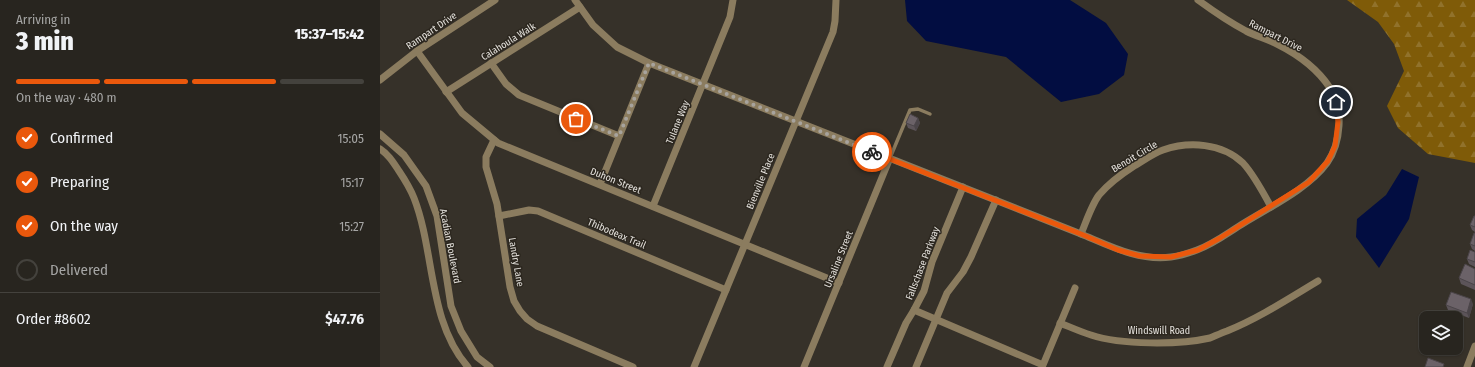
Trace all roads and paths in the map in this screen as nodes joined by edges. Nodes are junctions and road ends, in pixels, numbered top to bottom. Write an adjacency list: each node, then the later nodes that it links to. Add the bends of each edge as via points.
1 (495, 0): 7 (street, Rampart Drive)
2 (575, 0): 6 (street, Rampart Drive)
3 (734, 0): 11 (street, Tulane Way, via 730,17)
4 (836, 0): 14 (street, Bienville Place, via 833,32)
5 (1198, 0): 24 (street, Rampart Drive, via 1247,32 1277,44 1306,62 1331,88 1336,102 1337,134 1328,161 1309,182)
6 (580, 8): 8 (street, Calahoula Walk); 9 (street, Rampart Drive, via 593,26 617,47)
7 (417, 51): 10 (street, Rampart Drive); 12 (street, Duhon Street)
8 (491, 63): 12 (street, Calahoula Walk); 16 (street, via 506,84 520,95)
9 (649, 63): 11 (street, Rampart Drive); 16 (street)
10 (380, 80)
11 (702, 85): 14 (street, Rampart Drive); 23 (street, Tulane Way)
12 (446, 92): 17 (street, Duhon Street, via 462,113)
13 (930, 114): 19 (lane, via 918,109 910,110)
14 (795, 121): 19 (street, Rampart Drive); 27 (street, Bienville Place)
15 (380, 134): 37 (street, Acadian Boulevard, via 404,155 426,186 437,216 451,306 460,331 477,357)
16 (619, 136): 20 (street)
17 (494, 140): 20 (street, Duhon Street); 25 (street, Landry Lane, via 486,157 486,167)
18 (380, 149): 36 (street, via 388,154 414,198 448,337)
19 (890, 158): 21 (street, Rampart Drive); 29 (street, Ursaline Street)
20 (600, 184): 23 (street, Duhon Street)
21 (963, 187): 22 (street, Rampart Drive); 32 (street, Fallschase Parkway)
22 (996, 200): 26 (street, Rampart Drive); 33 (street, via 971,257 947,293)
23 (653, 206): 27 (street, Duhon Street)
24 (1271, 207): 26 (street, Rampart Drive, via 1198,250 1171,257 1140,256 1118,250); 26 (street, Benoit Circle, via 1251,174 1231,154 1214,147 1196,144 1174,147 1152,155 1109,183 1098,197)
25 (499, 216): 31 (street, Thibodeax Trail, via 529,210 538,211); 38 (street, Landry Lane, via 510,287 514,301 526,319)
26 (1081, 234)
27 (744, 244): 29 (street, Duhon Street); 31 (street, Bienville Place)
28 (1318, 281): 34 (street, Windswill Road, via 1240,326 1211,337 1180,342 1117,340 1092,336)
29 (840, 283): 40 (street, Ursaline Street)
30 (1075, 288): 34 (street)
31 (726, 290): 39 (street, Bienville Place)
32 (914, 310): 33 (street); 41 (street, Fallschase Parkway)
33 (936, 319): 34 (street, via 1042,365); 42 (street)
34 (1060, 323)
35 (1475, 346): 43 (street)
36 (468, 367)
37 (490, 367)
38 (633, 367)
39 (694, 367)
40 (804, 367)
41 (887, 367)
42 (916, 367)
43 (1467, 367)

